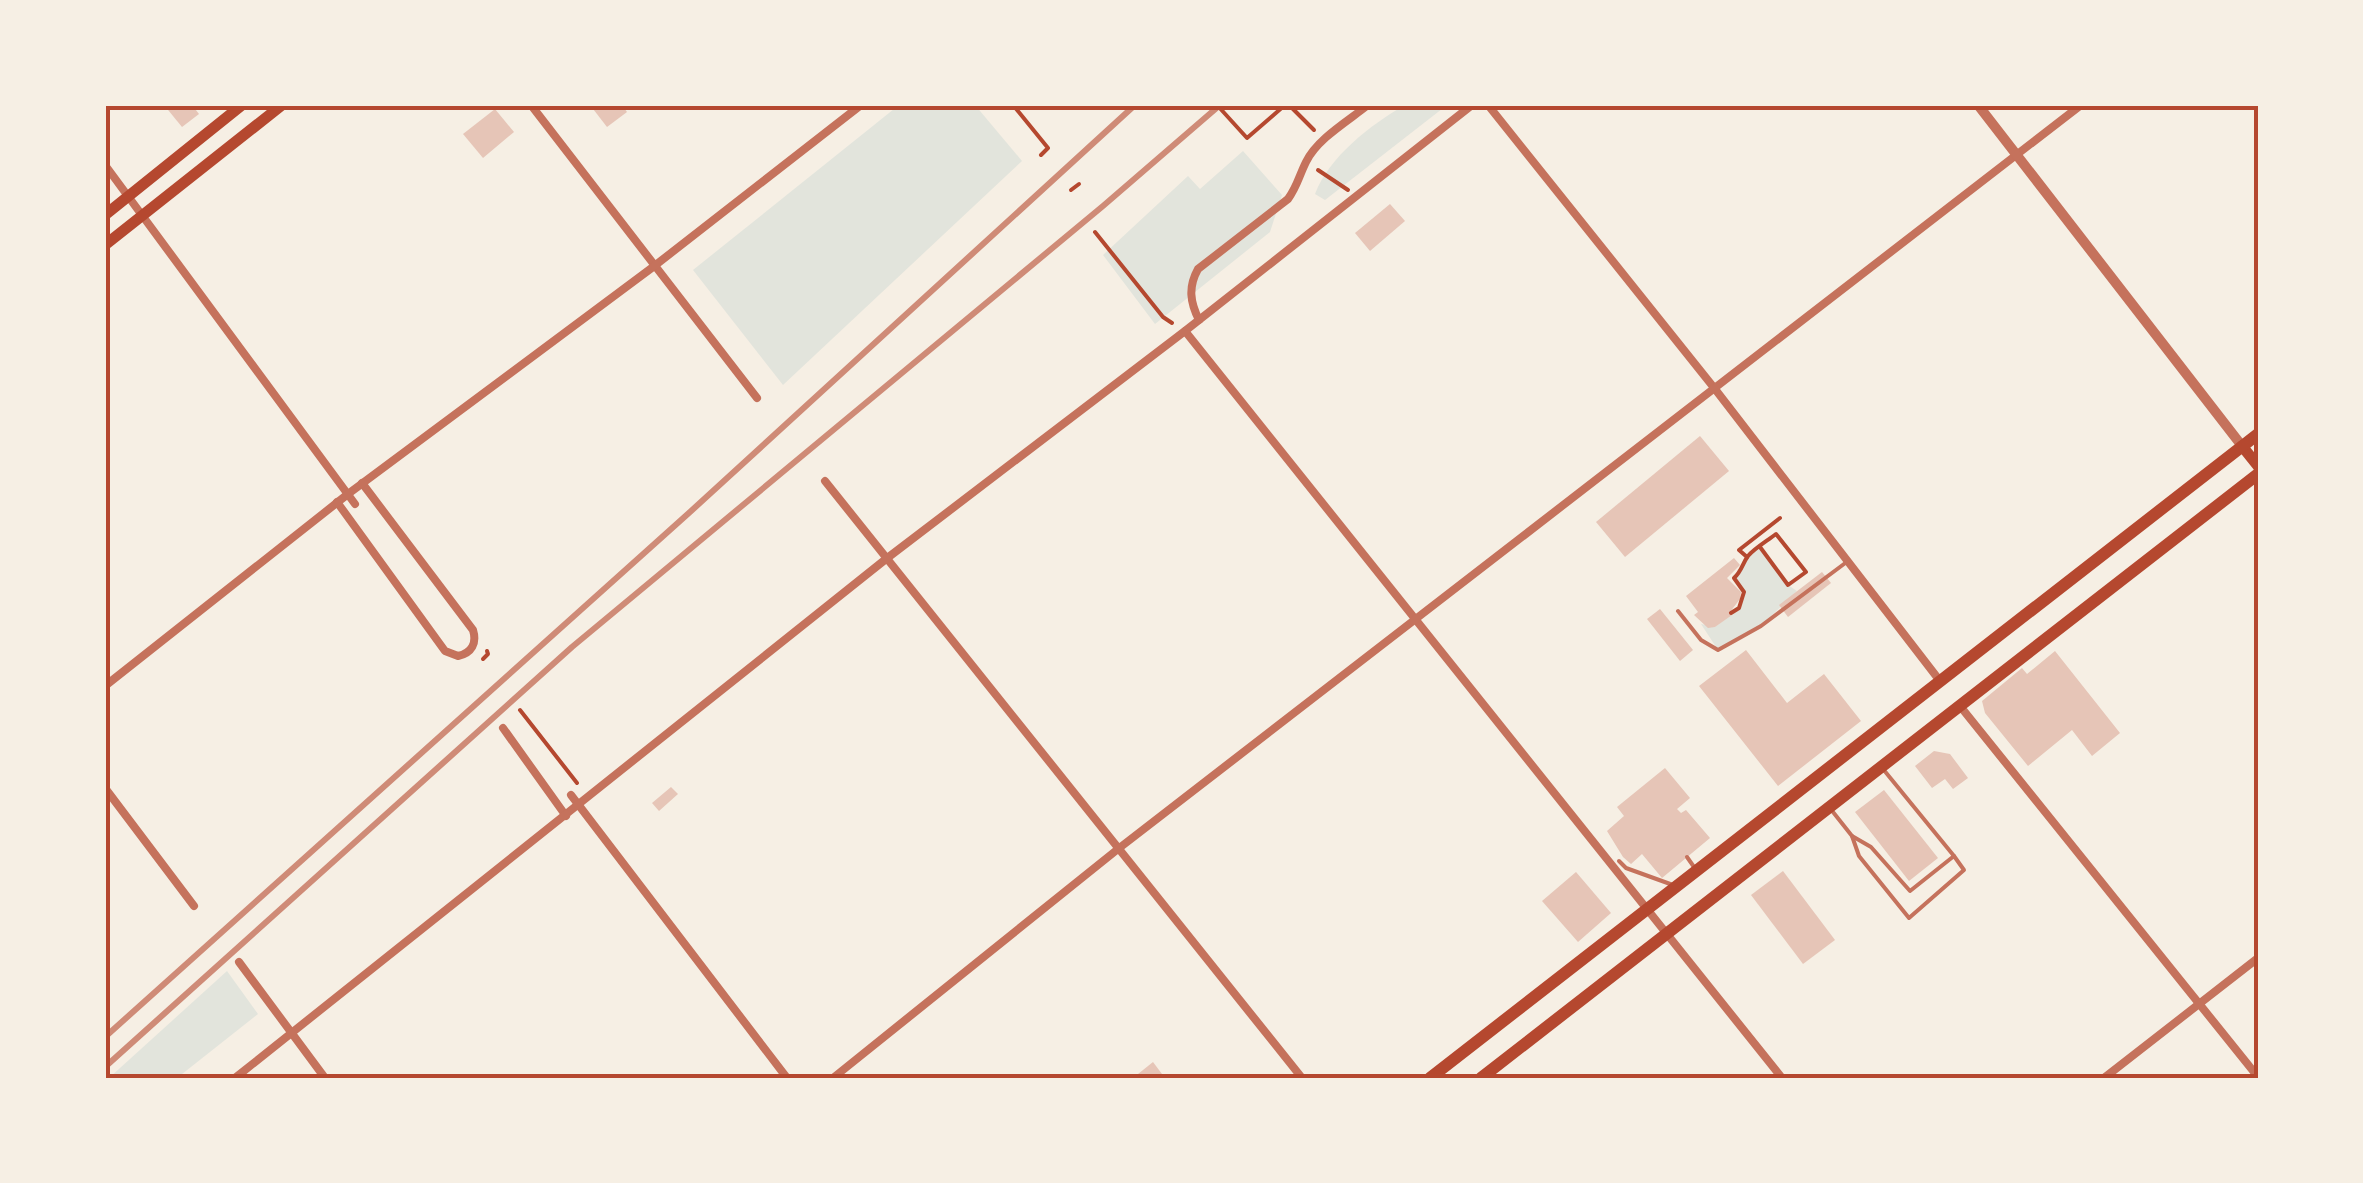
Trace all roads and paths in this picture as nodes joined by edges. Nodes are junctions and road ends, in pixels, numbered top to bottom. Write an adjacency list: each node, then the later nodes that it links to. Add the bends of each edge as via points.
1 (242, 105): 20 (main road)
2 (282, 105): 23 (main road)
3 (531, 105): 28 (street)
4 (861, 105): 28 (street)
5 (1013, 105): 14 (path, via 1048,148)
6 (1218, 105): 7 (path, via 1247,138)
7 (1286, 105): 13 (path)
8 (1368, 105): 13 (street)
9 (1472, 105): 21 (street)
10 (1488, 105): 31 (street)
11 (1978, 105): 15 (street)
12 (2081, 105): 15 (street)
13 (1325, 140): 16 (street)
14 (1041, 155)
15 (2017, 155): 31 (street); 34 (street)
16 (1306, 162): 21 (path); 29 (street, via 1288,200 1198,269 1190,283)
17 (105, 165): 20 (street)
18 (1080, 184): 19 (path)
19 (1071, 190)
20 (128, 196): 22 (main road); 23 (street)
21 (1356, 196): 29 (street)
22 (105, 214)
23 (142, 215): 27 (main road); 39 (street)
24 (1095, 232): 26 (path)
25 (1108, 234): 26 (path)
26 (1101, 240): 30 (path, via 1163,317)
27 (105, 245)
28 (653, 267): 32 (street); 38 (street)
29 (1199, 320): 30 (street)
30 (1184, 331): 45 (street); 49 (street)
31 (1715, 389): 46 (street); 49 (street)
32 (757, 398)
33 (2258, 434): 34 (main road)
34 (2242, 446): 35 (main road); 50 (main road)
35 (2258, 466)
36 (2258, 474): 52 (main road)
37 (825, 481): 45 (street)
38 (362, 482): 39 (street); 40 (street, via 473,630 469,652 445,652)
39 (348, 494): 40 (street); 41 (street)
40 (337, 502): 51 (street)
41 (355, 504)
42 (1780, 518): 44 (path, via 1739,550)
43 (1760, 547): 43 (path, via 1788,585 1806,572 1776,534); 44 (path)
44 (1747, 558): 48 (path, via 1734,578 1744,592)
45 (886, 559): 59 (street); 63 (street)
46 (1848, 561): 47 (lane, via 1718,650 1700,640); 50 (street)
47 (1678, 610)
48 (1731, 614)
49 (1416, 620): 63 (street); 66 (street)
50 (1940, 681): 67 (main road)
51 (105, 686)
52 (1960, 706): 55 (main road); 74 (street)
53 (520, 710): 56 (path)
54 (503, 728): 61 (street)
55 (1882, 768): 60 (main road); 64 (lane)
56 (572, 779)
57 (105, 788): 69 (street)
58 (571, 794): 59 (street)
59 (579, 806): 61 (street); 79 (street)
60 (1830, 808): 62 (lane); 71 (main road)
61 (566, 816): 75 (street)
62 (1852, 836): 64 (lane, via 1870,846 1910,891); 64 (lane, via 1859,856 1909,918 1964,870)
63 (1118, 848): 80 (street); 81 (street)
64 (1954, 856)
65 (1687, 857): 67 (lane)
66 (1618, 861): 68 (lane); 70 (street)
67 (1697, 871): 68 (main road)
68 (1677, 886): 70 (main road)
69 (194, 906)
70 (1648, 909): 71 (street); 82 (main road)
71 (1668, 935): 83 (main road); 84 (street)
72 (2258, 958): 74 (street)
73 (239, 962): 75 (street)
74 (2200, 1003): 76 (street); 85 (street)
75 (292, 1032): 77 (street); 78 (street)
76 (2258, 1077)
77 (235, 1078)
78 (325, 1078)
79 (787, 1078)
80 (834, 1078)
81 (1302, 1078)
82 (1430, 1078)
83 (1481, 1078)
84 (1782, 1078)
85 (2104, 1078)

